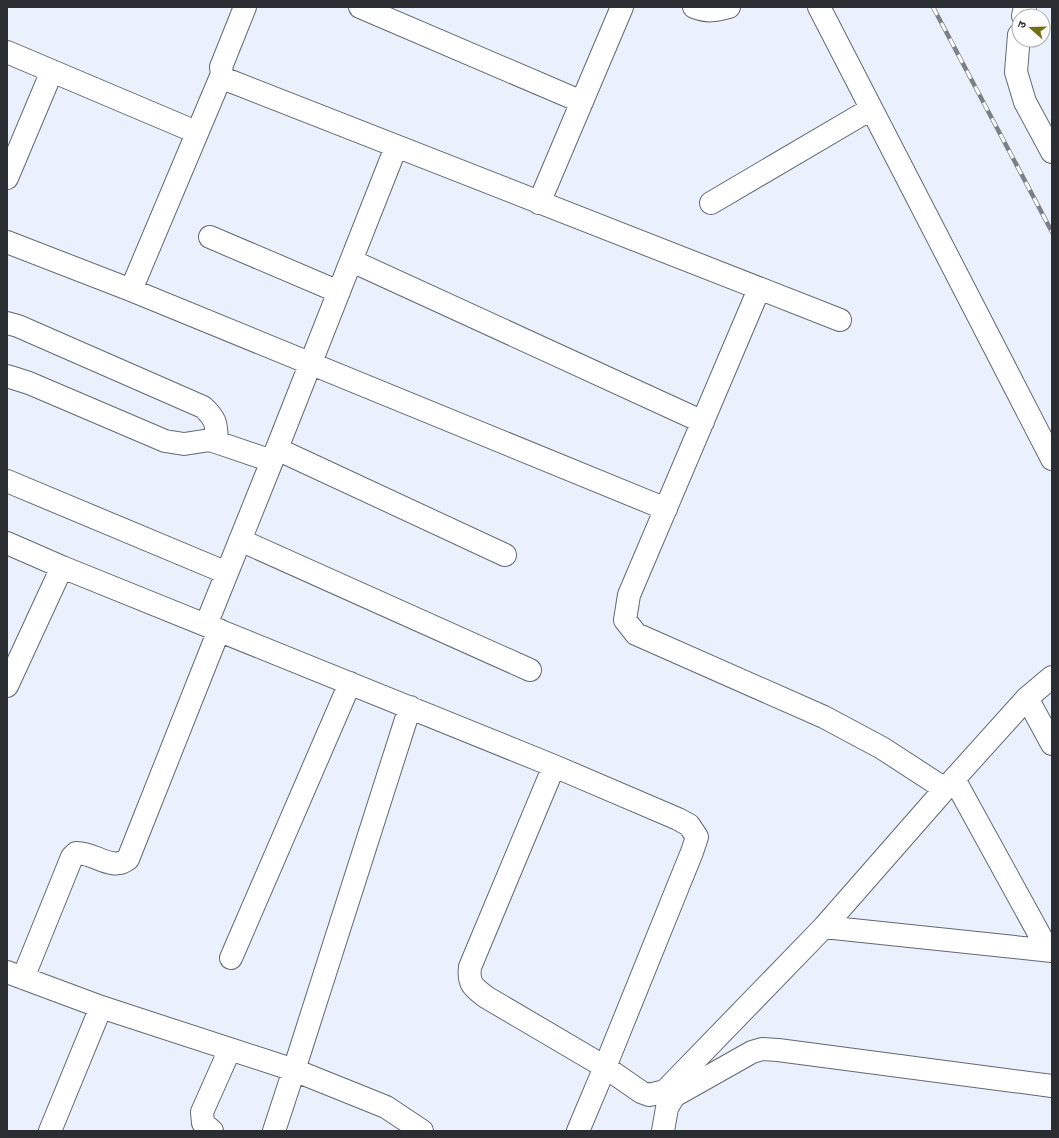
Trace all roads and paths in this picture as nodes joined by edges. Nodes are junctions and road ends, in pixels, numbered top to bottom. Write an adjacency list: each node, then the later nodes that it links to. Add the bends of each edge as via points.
1 (245, 7): 10 (street, via 221,67)
2 (360, 7): 11 (street)
3 (622, 7): 11 (street)
4 (694, 7): 5 (street, via 716,11)
5 (729, 7)
6 (819, 7): 12 (street)
7 (1018, 48): 15 (street, via 1016,72 1025,102)
8 (7, 52): 9 (street)
9 (52, 71): 13 (street); 16 (street)
10 (222, 74): 13 (street); 14 (street, via 232,82)
11 (582, 102): 17 (street)
12 (872, 109): 18 (street); 32 (street)
13 (196, 132): 23 (street)
14 (396, 147): 17 (street); 21 (street)
15 (1052, 152)
16 (7, 178)
17 (539, 202): 22 (street)
18 (712, 203)
19 (210, 237): 24 (street)
20 (7, 242): 23 (street)
21 (352, 262): 24 (street); 29 (street)
22 (759, 289): 25 (street); 29 (street)
23 (131, 290): 27 (street)
24 (339, 292): 27 (street)
25 (840, 320)
26 (7, 323): 30 (street, via 203,407 213,416)
27 (311, 364): 31 (street); 34 (street)
28 (7, 376): 30 (street, via 165,441 184,444 210,440)
29 (703, 422): 34 (street)
30 (217, 442): 31 (street)
31 (275, 455): 35 (street); 37 (street)
32 (1052, 459)
33 (7, 481): 39 (street)
34 (666, 509): 49 (street, via 629,595 625,620 636,634 824,717)
35 (240, 540): 39 (street); 41 (street)
36 (7, 543): 38 (street)
37 (505, 555)
38 (62, 567): 40 (street); 44 (street)
39 (227, 573): 40 (street)
40 (213, 627): 43 (street); 53 (street, via 128,859 117,864 84,852 76,853 72,857)
41 (530, 670)
42 (1052, 677): 45 (street)
43 (350, 683): 46 (street); 52 (street)
44 (7, 686)
45 (1027, 698): 47 (street); 49 (street)
46 (410, 707): 48 (street); 57 (street)
47 (1052, 744)
48 (554, 766): 56 (street, via 470,967 469,978 474,987 486,997); 56 (street, via 678,819 689,825 697,837)
49 (949, 784): 50 (street); 51 (street)
50 (824, 927): 51 (street); 56 (street, via 665,1091 649,1095 641,1092)
51 (1050, 950)
52 (230, 958)
53 (15, 975): 54 (street)
54 (101, 1007): 55 (street); 59 (street)
55 (230, 1049): 57 (street); 60 (street, via 202,1112 203,1123)
56 (605, 1068): 63 (street)
57 (294, 1070): 61 (street); 62 (street, via 386,1107)
58 (1052, 1086): 64 (street, via 762,1049 737,1059 674,1096 667,1108)
59 (50, 1131)
60 (212, 1131)
61 (274, 1131)
62 (422, 1131)
63 (578, 1131)
64 (663, 1131)

